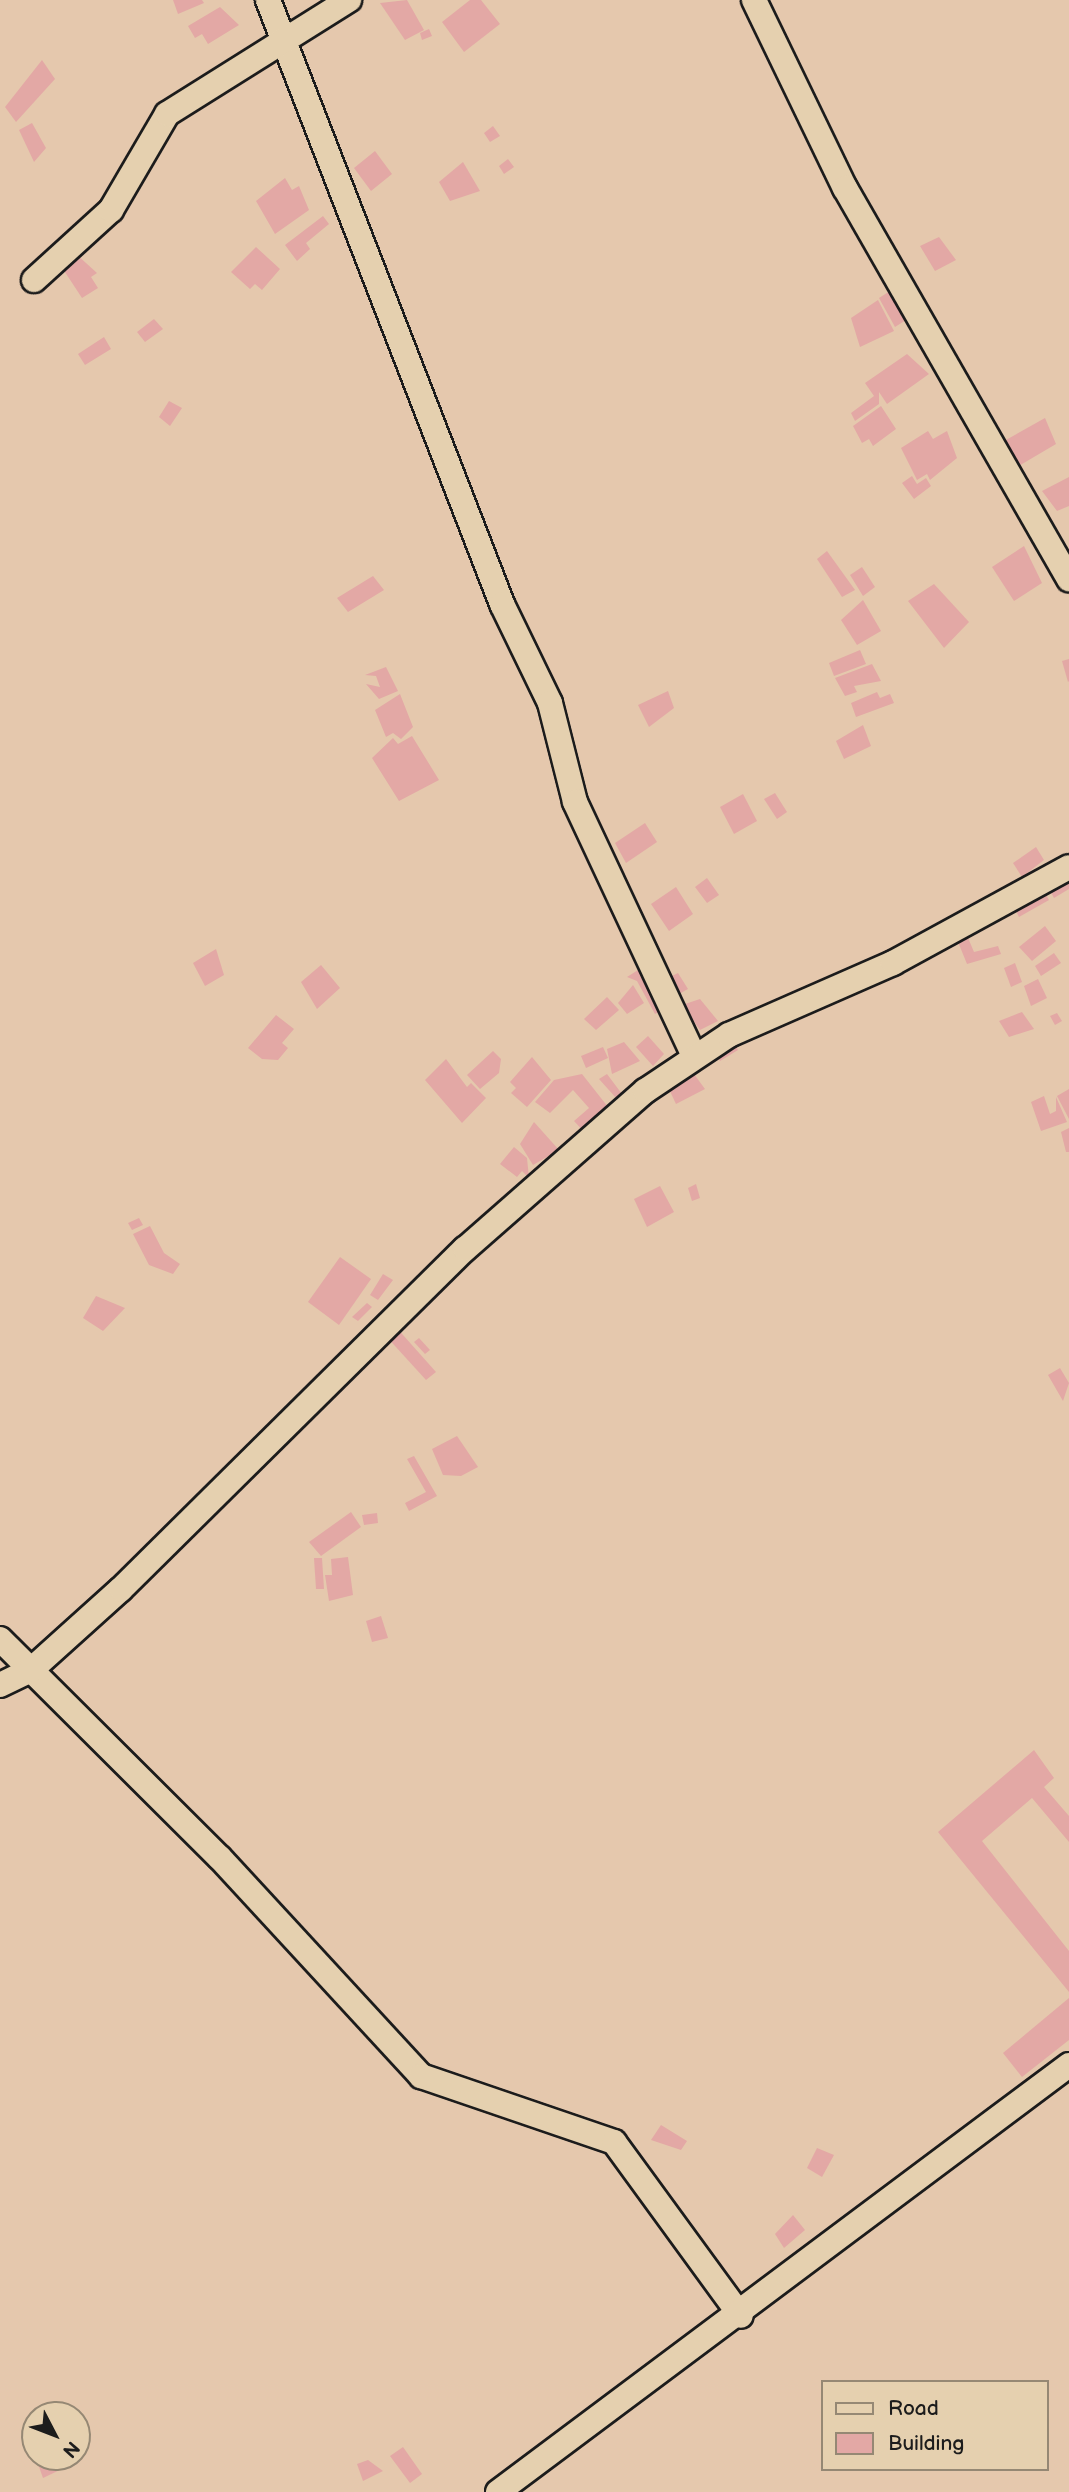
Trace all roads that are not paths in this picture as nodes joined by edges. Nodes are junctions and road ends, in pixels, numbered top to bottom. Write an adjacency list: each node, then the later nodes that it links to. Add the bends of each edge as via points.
1 (268, 0): 4 (street)
2 (348, 0): 4 (street)
3 (754, 0): 6 (street, via 845,188)
4 (282, 36): 5 (street, via 167,114 111,210); 8 (street, via 502,604 550,703 575,802)
5 (34, 280)
6 (1069, 579)
7 (1069, 867): 8 (street, via 893,963)
8 (694, 1056): 10 (street, via 569,1155 466,1249)
9 (0, 1639): 10 (street)
10 (31, 1670): 11 (street); 13 (street, via 220,1858 421,2076 614,2142)
11 (0, 1685)
12 (1069, 2065): 13 (street)
13 (741, 2316): 14 (street)
14 (498, 2492)

